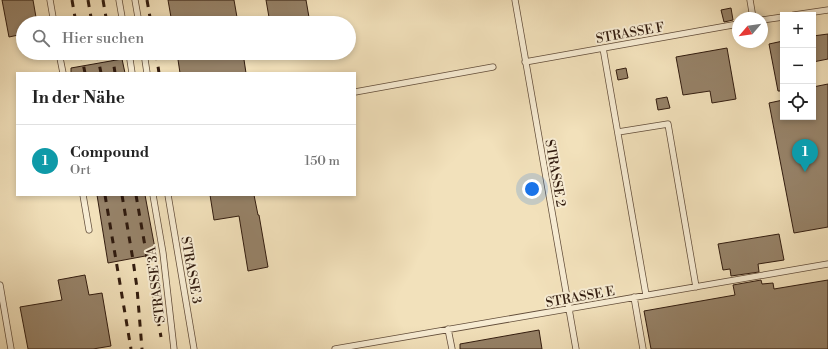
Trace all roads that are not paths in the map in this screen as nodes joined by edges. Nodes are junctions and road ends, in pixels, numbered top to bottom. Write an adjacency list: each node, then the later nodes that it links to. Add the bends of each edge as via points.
1 (50, 0): 9 (lane)
2 (119, 0): 10 (lane)
3 (135, 0): 11 (lane)
4 (515, 0): 19 (lane, STRASSE 2)
5 (750, 0): 7 (lane)
6 (828, 10): 8 (lane)
7 (752, 12)
8 (814, 12)
9 (53, 16)
10 (122, 16)
11 (138, 16)
12 (780, 17): 13 (lane)
13 (768, 19)
14 (732, 25): 15 (lane, STRASSE F)
15 (603, 48): 19 (lane, STRASSE F); 25 (lane)
16 (60, 60): 21 (lane)
17 (130, 60): 22 (lane)
18 (145, 60): 23 (lane)
19 (525, 62): 35 (lane, STRASSE 2)
20 (492, 67): 24 (lane)
21 (63, 72)
22 (132, 72)
23 (147, 72)
24 (356, 92)
25 (618, 132): 32 (lane, via 668,124); 33 (lane)
26 (84, 196): 29 (lane)
27 (153, 196): 39 (lane, STRASSE 3A, via 163,253)
28 (168, 196): 40 (lane, STRASSE 3)
29 (90, 230)
30 (828, 264): 32 (lane, STRASSE E)
31 (0, 284): 38 (lane)
32 (696, 287): 33 (lane, STRASSE E)
33 (646, 295): 34 (lane, STRASSE E)
34 (634, 297): 35 (lane, STRASSE E); 44 (lane)
35 (568, 309): 36 (lane, STRASSE E); 43 (lane, STRASSE 2)
36 (448, 329): 37 (lane, STRASSE E); 42 (lane)
37 (366, 346): 41 (lane, STRASSE E)
38 (11, 349)
39 (174, 349)
40 (194, 349)
41 (335, 349)
42 (452, 349)
43 (576, 349)
44 (643, 349)

